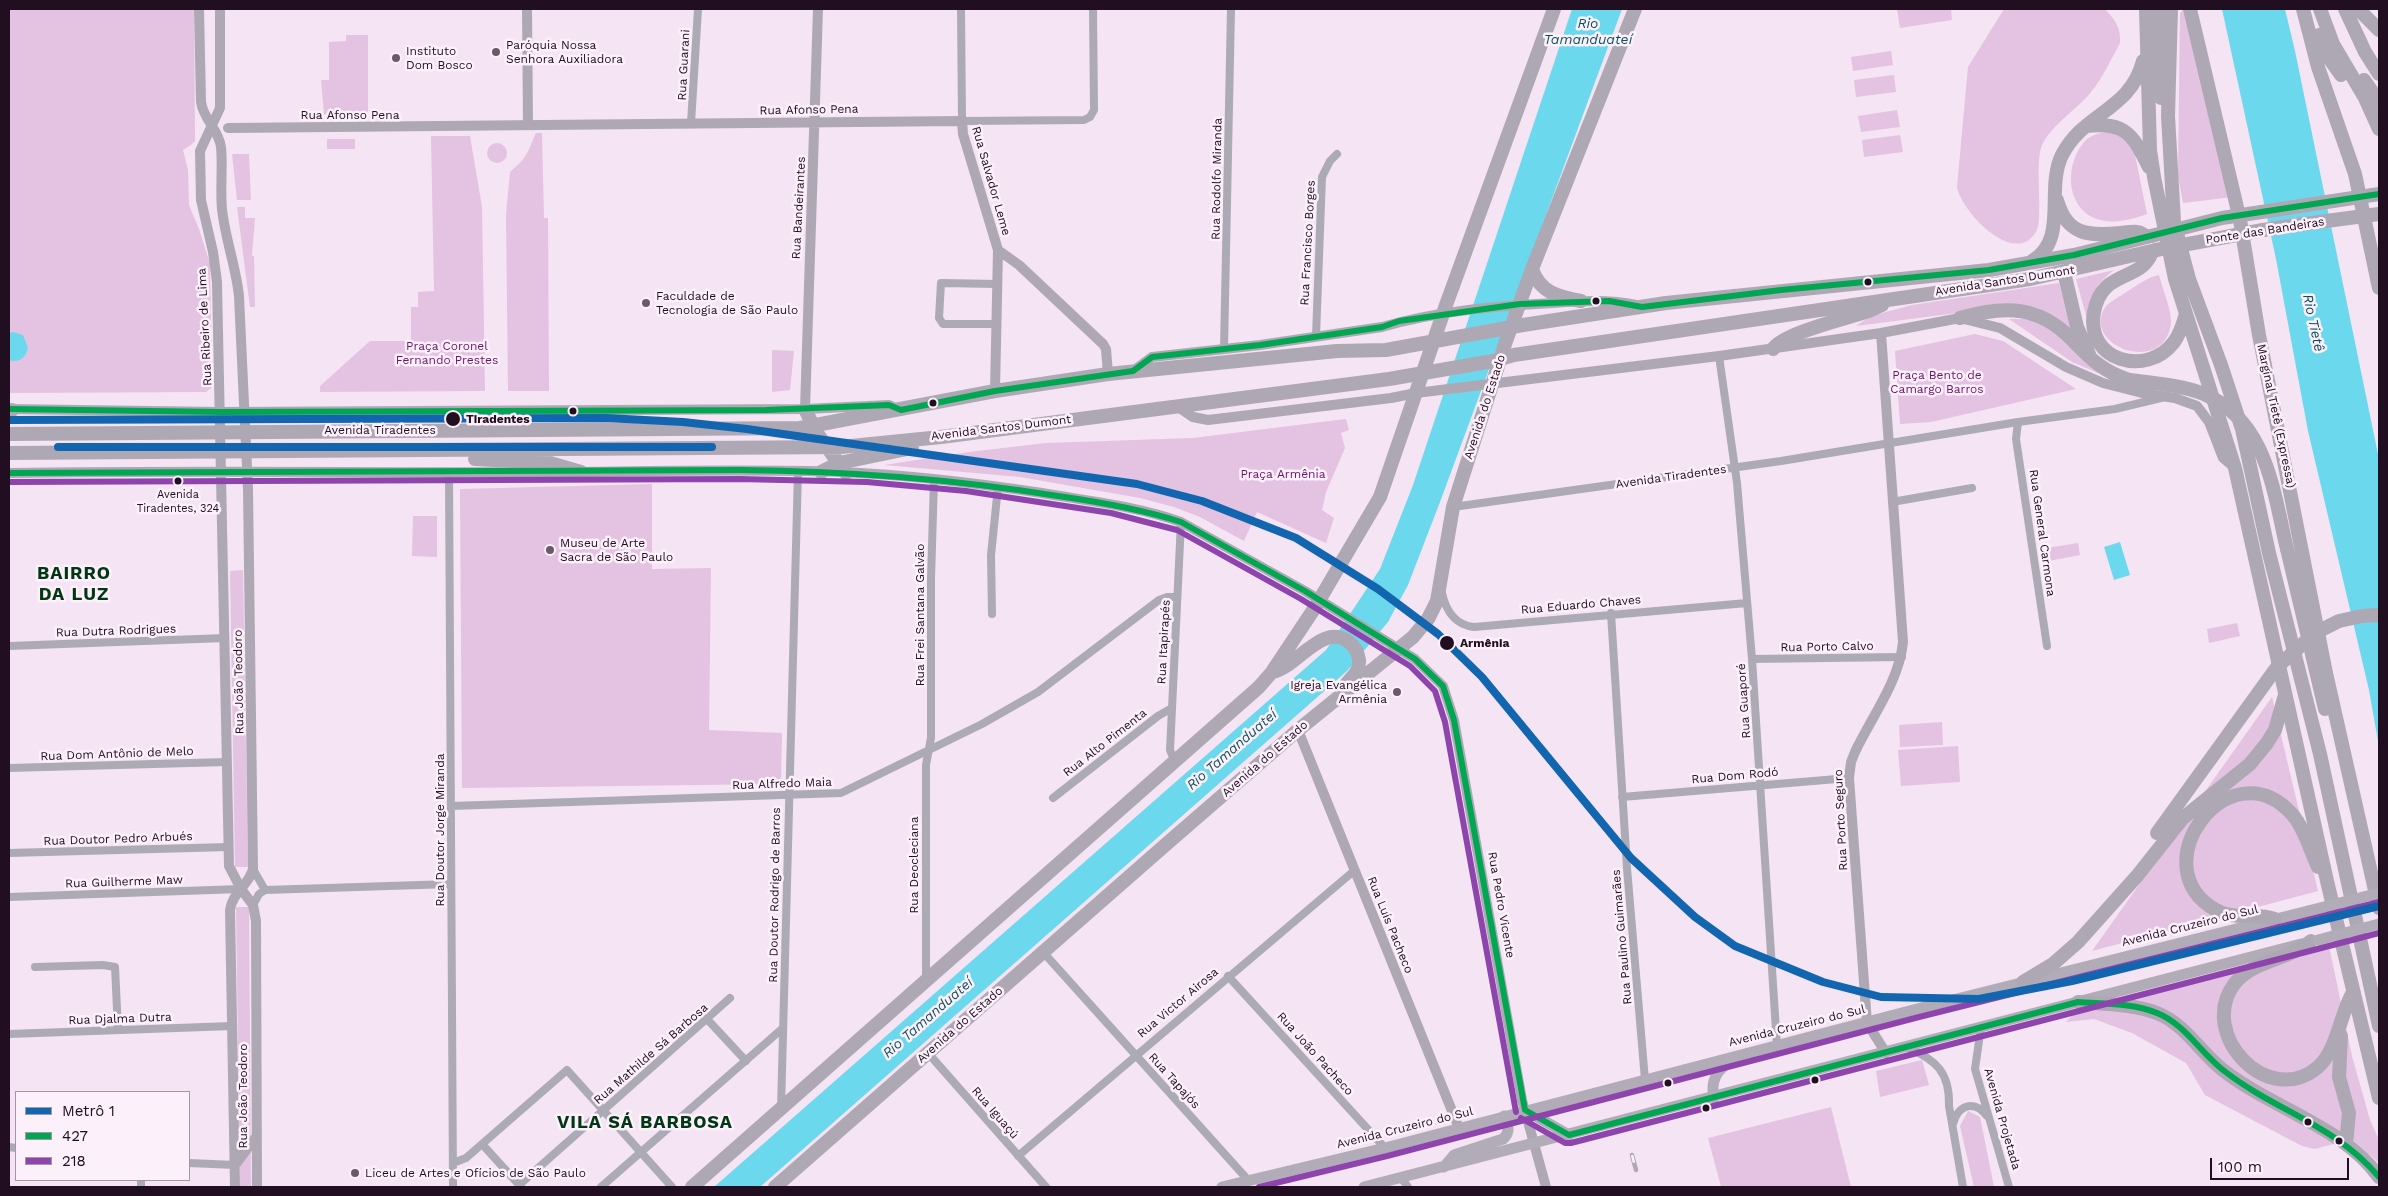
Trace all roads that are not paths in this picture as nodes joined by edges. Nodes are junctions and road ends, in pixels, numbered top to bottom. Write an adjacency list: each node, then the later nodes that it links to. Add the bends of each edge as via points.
1 (199, 9): 32 (main road, via 201,102)
2 (220, 9): 25 (main road, Rua Ribeiro de Lima)
3 (527, 9): 30 (main road)
4 (698, 9): 28 (street, Rua Guarani)
5 (818, 9): 29 (main road, Rua Bandeirantes)
6 (961, 9): 27 (street, Rua Salvador Leme)
7 (1093, 9): 27 (street, Rua Afonso Pena, via 1094,110 1090,117 1084,120)
8 (1231, 9): 62 (street, Rua Rodolfo Miranda)
9 (1554, 9): 54 (highway)
10 (1635, 9): 45 (highway, Avenida do Estado)
11 (2146, 9): 22 (highway)
12 (2159, 9): 26 (highway, via 2160,87)
13 (2171, 9): 26 (highway)
14 (2190, 9): 135 (highway, Marginal Tietê (Expressa), via 2240,220 2259,334 2326,673)
15 (2302, 9): 48 (highway, via 2318,67 2355,174)
16 (2311, 9): 31 (highway, via 2329,58 2369,117)
17 (2320, 9): 31 (highway, via 2336,50)
18 (2327, 9): 24 (highway, via 2346,53)
19 (2345, 9): 23 (highway)
20 (2358, 9): 21 (highway)
21 (2379, 30)
22 (2148, 48): 33 (highway, via 2133,87); 37 (highway, via 2148,121)
23 (2379, 74)
24 (2379, 102)
25 (219, 113): 32 (main road, Rua Ribeiro de Lima); 34 (main road)
26 (2168, 116): 164 (highway, via 2172,214 2188,279 2242,429 2269,553 2320,754)
27 (962, 121): 29 (main road, Rua Afonso Pena); 42 (main road, Rua Salvador Leme, via 963,134)
28 (691, 123): 29 (main road, Rua Afonso Pena); 30 (main road, Rua Afonso Pena)
29 (814, 123): 74 (main road, Rua Bandeirantes)
30 (528, 125): 34 (main road, Rua Afonso Pena)
31 (2378, 125)
32 (212, 126): 35 (main road); 77 (main road, Rua Ribeiro de Lima, via 200,151 200,200 217,274)
33 (2086, 126): 37 (highway, via 2111,125 2124,130 2136,142); 38 (highway, via 2071,140 2063,154)
34 (228, 128): 35 (main road)
35 (221, 147): 78 (main road, via 222,211 240,296)
36 (1336, 154): 59 (street, Rua Francisco Borges, via 1322,177)
37 (2154, 177): 53 (highway, via 2175,279)
38 (2054, 189): 41 (highway, via 2062,215 2078,231 2093,234 2135,231); 44 (highway, via 2053,235 2044,253)
39 (2379, 194): 41 (highway, Ponte das Bandeiras, bridge, via 2222,218)
40 (2379, 214): 43 (highway, Ponte das Bandeiras, bridge, via 2240,234)
41 (2149, 236): 44 (highway, Avenida Santos Dumont)
42 (998, 250): 47 (main road, Rua Salvador Leme); 68 (main road, via 1019,265 1103,344)
43 (2154, 251): 46 (highway, Avenida Santos Dumont); 53 (highway, via 2145,265 2113,281 2099,295 2094,314 2102,348 2125,361 2157,356 2173,343)
44 (2025, 264): 52 (highway, Avenida Santos Dumont)
45 (1532, 269): 50 (highway, via 1538,283 1548,292); 51 (highway, Avenida do Estado)
46 (2064, 272): 49 (highway, Avenida Santos Dumont); 65 (highway, via 2077,327)
47 (997, 284): 56 (main road, Rua Salvador Leme); 56 (street, via 941,283 939,318 943,324)
48 (2379, 288)
49 (1891, 298): 61 (highway, via 1870,311 1782,340); 64 (highway, Avenida Santos Dumont, via 1514,355)
50 (1581, 301): 51 (main road, Avenida Santos Dumont); 52 (main road, Avenida Santos Dumont, via 1619,301)
51 (1517, 305): 54 (main road, Avenida Santos Dumont); 57 (highway, Avenida do Estado)
52 (1642, 307): 57 (highway, Avenida Santos Dumont)
53 (2186, 314): 93 (highway)
54 (1443, 315): 59 (main road, Avenida Santos Dumont); 60 (highway)
55 (1960, 318): 58 (main road); 65 (highway, via 1992,311 2031,312 2064,332); 72 (main road, via 2000,328 2066,368 2103,383)
56 (996, 324): 70 (main road, Rua Salvador Leme)
57 (1509, 327): 60 (highway, Avenida Santos Dumont); 64 (highway, Avenida do Estado)
58 (1881, 333): 61 (main road); 85 (main road)
59 (1316, 336): 62 (main road, Avenida Santos Dumont)
60 (1433, 342): 66 (highway, Avenida Santos Dumont, via 1386,350 1337,351); 67 (highway)
61 (1773, 348): 63 (main road)
62 (1224, 349): 66 (main road, Avenida Santos Dumont, via 1152,358)
63 (1719, 356): 69 (main road); 92 (street, Rua Guaporé)
64 (1497, 361): 67 (highway, Avenida Santos Dumont); 69 (highway, Avenida do Estado)
65 (2092, 361): 135 (highway, bridge, via 2129,380 2205,395 2231,411 2256,438 2287,549 2348,799)
66 (1133, 371): 68 (highway, Avenida Santos Dumont)
67 (1423, 372): 71 (highway); 73 (highway, Avenida Santos Dumont)
68 (1108, 374): 70 (highway, Avenida Santos Dumont)
69 (1488, 384): 71 (main road); 105 (highway, Avenida do Estado)
70 (995, 391): 76 (highway, Avenida Santos Dumont)
71 (1416, 393): 73 (main road, via 1208,420 1193,417); 109 (highway, via 1380,497)
72 (2166, 397): 79 (street, via 2115,409); 93 (main road, via 2188,402 2203,411 2223,458)
73 (1175, 405): 84 (highway, Avenida Santos Dumont)
74 (805, 409): 76 (main road, Avenida Santos Dumont, via 888,405); 78 (main road, Avenida Tiradentes); 80 (highway)
75 (10, 410): 77 (main road, Avenida Tiradentes)
76 (900, 410): 80 (highway, Avenida Santos Dumont)
77 (221, 412): 78 (main road, Avenida Tiradentes); 82 (main road, Rua Ribeiro de Lima)
78 (243, 412): 81 (main road)
79 (2018, 422): 85 (street); 116 (street, Rua General Carmona, via 2016,439)
80 (812, 426): 81 (highway, Avenida Tiradentes); 86 (highway)
81 (245, 431): 82 (highway, Avenida Tiradentes); 88 (main road)
82 (221, 432): 83 (highway, Avenida Tiradentes); 89 (main road, Rua Ribeiro de Lima)
83 (9, 434)
84 (941, 437): 86 (highway, Avenida Santos Dumont); 91 (highway, via 929,445)
85 (1889, 443): 92 (street, Avenida Tiradentes); 104 (main road, Rua Porto Seguro)
86 (826, 448): 87 (highway, Avenida Tiradentes); 91 (highway)
87 (443, 450): 88 (highway, Avenida Tiradentes); 97 (highway, via 462,458 550,463)
88 (246, 451): 89 (highway, Avenida Tiradentes); 95 (main road)
89 (222, 452): 90 (highway, Avenida Tiradentes); 94 (main road, Rua Ribeiro de Lima)
90 (9, 453)
91 (842, 468): 98 (highway); 101 (main road)
92 (1734, 468): 105 (street, Avenida Tiradentes); 110 (street, Rua Guaporé)
93 (2235, 468): 121 (highway)
94 (222, 471): 95 (main road); 100 (main road); 114 (main road, Rua João Teodoro)
95 (248, 471): 99 (main road); 138 (main road, Rua João Teodoro)
96 (798, 471): 97 (main road); 98 (main road); 131 (street, Rua Doutor Rodrigo de Barros)
97 (581, 472): 99 (main road)
98 (821, 472)
99 (449, 473): 134 (street, Rua Doutor Jorge Miranda)
100 (9, 474)
101 (934, 480): 102 (main road); 125 (street, Rua Frei Santana Galvão)
102 (998, 487): 106 (main road, via 1077,499); 112 (street, via 990,555)
103 (1972, 488): 104 (street)
104 (1892, 502): 118 (main road, Rua Porto Seguro, via 1904,642)
105 (1453, 507): 107 (highway, Avenida do Estado)
106 (1181, 522): 108 (street, Rua Itapirapés); 109 (main road)
107 (1440, 587): 111 (street, Rua Eduardo Chaves, via 1452,618 1465,626); 117 (highway, Avenida do Estado, via 1428,618)
108 (1177, 597): 123 (street, Rua Itapirapés); 125 (street, Rua Alfredo Maia, via 1159,600 1038,692)
109 (1319, 599): 117 (main road); 120 (highway)
110 (1747, 602): 111 (street, Rua Eduardo Chaves); 119 (street, Rua Guaporé)
111 (1611, 613): 132 (street, Rua Paulino Guimarães)
112 (992, 614)
113 (2379, 616): 146 (highway, bridge, via 2339,621 2315,633 2277,667)
114 (225, 638): 115 (street, Rua Dutra Rodrigues); 126 (main road, Rua João Teodoro)
115 (9, 646)
116 (2047, 646)
117 (1398, 648): 122 (highway, Avenida do Estado); 181 (main road, Rua Pedro Vicente, via 1437,678 1450,702)
118 (1902, 657): 119 (street, Rua Porto Calvo); 129 (main road, Rua Porto Seguro, via 1896,675 1855,752)
119 (1752, 659): 130 (street, Rua Guaporé)
120 (1272, 672): 122 (highway, via 1282,670 1320,641 1339,637 1350,643 1359,663 1355,674 1338,692); 127 (highway)
121 (2286, 692): 140 (highway); 146 (highway, via 2275,730 2261,752 2237,776 2190,811)
122 (1338, 697): 124 (highway, Avenida do Estado)
123 (1172, 708): 127 (street, Rua Itapirapés, via 1170,750); 133 (street, Rua Alto Pimenta)
124 (1298, 730): 139 (main road, Rua Luís Pacheco); 152 (highway, Avenida do Estado)
125 (929, 749): 131 (street, Rua Alfredo Maia, via 848,791); 155 (street, Rua Deocleciana, via 926,765)
126 (227, 762): 128 (street, Rua Dom Antônio de Melo); 136 (main road, Rua João Teodoro)
127 (1175, 762): 155 (highway)
128 (9, 768)
129 (1849, 778): 130 (street, Rua Dom Rodó); 162 (main road, Rua Porto Seguro)
130 (1761, 785): 132 (street, Rua Dom Rodó); 169 (street, Rua Guaporé)
131 (789, 795): 134 (street, Rua Alfredo Maia); 166 (street, Rua Doutor Rodrigo de Barros)
132 (1622, 797): 176 (street, Rua Paulino Guimarães)
133 (1053, 798)
134 (451, 806): 141 (street, Rua Doutor Jorge Miranda)
135 (2360, 823): 148 (highway)
136 (229, 847): 137 (street, Rua Doutor Pedro Arbués); 142 (main road, Rua João Teodoro, via 230,869)
137 (9, 853)
138 (253, 869): 142 (main road, Rua João Teodoro); 143 (street)
139 (1355, 870): 154 (street, Rua Victor Airosa); 185 (main road, Rua Luís Pacheco)
140 (2328, 881): 149 (highway, via 2322,876 2293,814 2279,802 2256,793 2227,798 2212,808 2191,837 2185,857 2188,875 2196,892 2215,910 2226,915 2264,915); 157 (highway)
141 (451, 884): 143 (street); 195 (street, Rua Doutor Jorge Miranda)
142 (241, 889): 145 (street, Rua Guilherme Maw); 147 (main road, Rua João Teodoro); 163 (main road, Rua João Teodoro, via 232,900 230,910)
143 (265, 890): 147 (street)
144 (2379, 893): 149 (main road, Avenida Cruzeiro do Sul, bridge)
145 (9, 897)
146 (2110, 904): 156 (highway, via 2066,953)
147 (253, 905): 187 (main road, Rua João Teodoro, via 256,921)
148 (2379, 908)
149 (2275, 919): 156 (main road, Avenida Cruzeiro do Sul)
150 (2379, 924): 151 (main road, bridge)
151 (2314, 940): 159 (main road); 161 (highway, via 2249,971 2235,982 2227,996 2224,1017 2228,1041 2240,1059 2260,1073 2285,1079 2301,1077 2318,1068 2328,1056)
152 (1042, 952): 171 (highway, Avenida do Estado); 173 (street, Rua Tapajós)
153 (34, 967): 167 (street, via 115,967)
154 (1228, 976): 173 (street, Rua Victor Airosa); 191 (street, Rua João Pacheco)
155 (926, 981): 179 (highway)
156 (2023, 982): 162 (main road, Avenida Cruzeiro do Sul)
157 (2353, 992): 161 (highway); 178 (highway)
158 (730, 998): 160 (street, Rua Mathilde Sá Barbosa)
159 (2078, 1002): 165 (main road); 190 (highway, via 2130,1007 2162,1016 2179,1027 2223,1070 2250,1089)
160 (708, 1019): 175 (street); 180 (street, Rua Mathilde Sá Barbosa)
161 (2340, 1021): 190 (highway, via 2339,1077 2349,1113)
162 (1867, 1023): 169 (main road, Avenida Cruzeiro do Sul); 172 (main road, Rua Porto Seguro)
163 (232, 1026): 167 (street, Rua Djalma Dutra); 196 (main road, Rua João Teodoro)
164 (2379, 1026)
165 (1981, 1027): 170 (main road); 183 (street, Avenida Projetada, via 1975,1069)
166 (783, 1028): 175 (street); 179 (street, Rua Doutor Rodrigo de Barros)
167 (118, 1030): 168 (street, Rua Djalma Dutra)
168 (9, 1034)
169 (1777, 1046): 174 (main road, Avenida Cruzeiro do Sul)
170 (1907, 1047): 172 (main road); 184 (street, via 1940,1067 1949,1093)
171 (928, 1053): 193 (street, Rua Iguaçú); 208 (highway, Avenida do Estado)
172 (1886, 1053): 177 (main road)
173 (1135, 1055): 193 (street, Rua Victor Airosa); 199 (street, Rua Tapajós)
174 (1739, 1056): 176 (main road, Avenida Cruzeiro do Sul); 177 (main road, via 1716,1074 1712,1084)
175 (746, 1061): 192 (street)
176 (1645, 1080): 181 (main road, Avenida Cruzeiro do Sul)
177 (1714, 1098): 186 (main road)
178 (2379, 1098)
179 (781, 1109): 207 (highway)
180 (604, 1110): 188 (street, via 567,1070); 192 (street); 201 (street, Rua Mathilde Sá Barbosa)
181 (1525, 1110): 182 (main road, Avenida Cruzeiro do Sul); 186 (main road); 189 (main road, Rua Pedro Vicente)
182 (1504, 1116): 185 (main road, Avenida Cruzeiro do Sul); 197 (main road, via 1508,1127 1506,1136 1454,1155)
183 (1989, 1120): 184 (street, via 1981,1109 1964,1107); 214 (street, Avenida Projetada)
184 (1952, 1126): 213 (street)
185 (1459, 1128): 191 (main road, Avenida Cruzeiro do Sul)
186 (1569, 1135): 189 (main road)
187 (256, 1137): 196 (main road); 203 (main road, Rua João Teodoro)
188 (482, 1144): 195 (street, via 466,1158); 201 (street)
189 (1534, 1144): 197 (main road); 212 (main road, Rua Pedro Vicente)
190 (2346, 1144): 198 (highway)
191 (1385, 1148): 199 (main road, Avenida Cruzeiro do Sul)
192 (641, 1152): 205 (street); 206 (street)
193 (1018, 1156): 209 (street, Rua Iguaçú)
194 (190, 1163): 196 (street)
195 (453, 1163): 204 (street, Rua Doutor Jorge Miranda)
196 (235, 1165): 202 (main road, Rua João Teodoro)
197 (1444, 1167): 200 (main road)
198 (2379, 1177)
199 (1248, 1180): 210 (main road, Avenida Cruzeiro do Sul)
200 (1404, 1183): 211 (main road)
201 (520, 1186)
202 (235, 1187)
203 (257, 1187)
204 (453, 1187)
205 (600, 1187)
206 (672, 1187)
207 (692, 1187)
208 (775, 1187)
209 (1046, 1187)
210 (1222, 1187)
211 (1364, 1187)
212 (1546, 1187)
213 (1963, 1187)
214 (2009, 1187)

